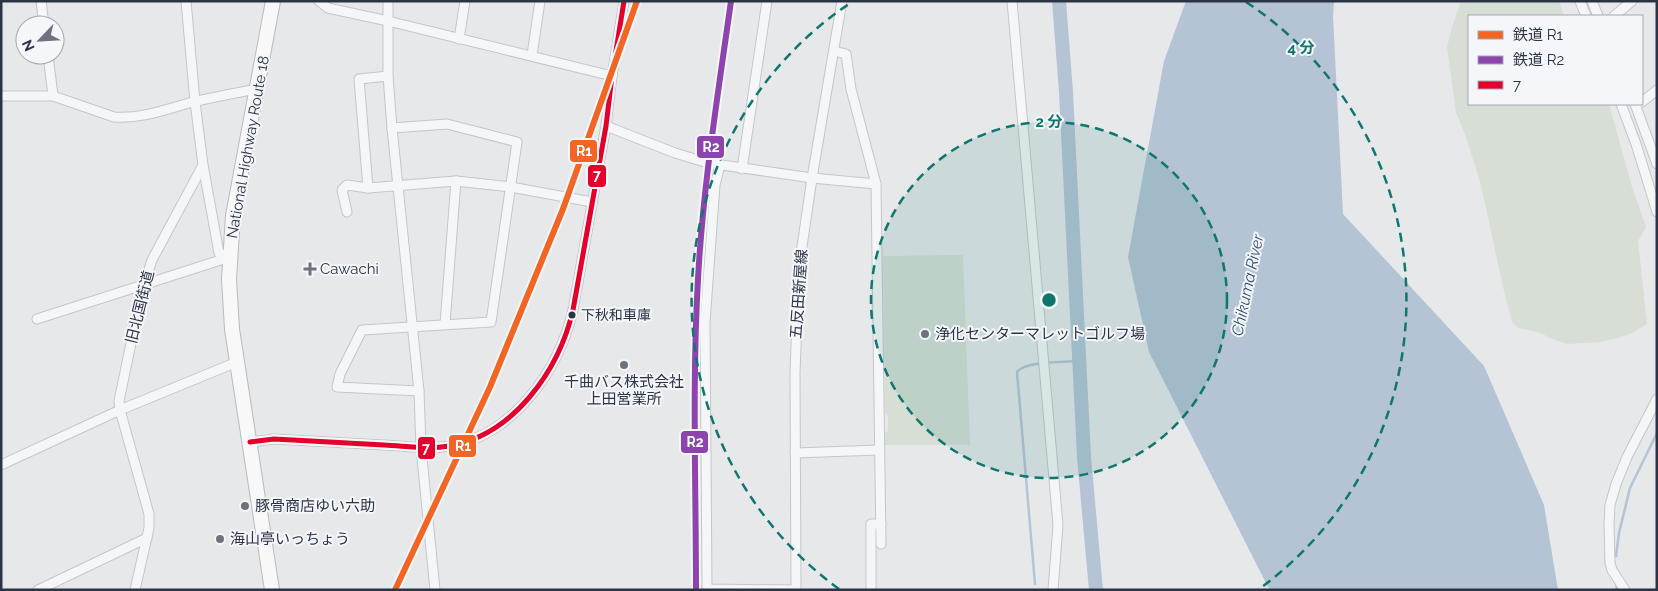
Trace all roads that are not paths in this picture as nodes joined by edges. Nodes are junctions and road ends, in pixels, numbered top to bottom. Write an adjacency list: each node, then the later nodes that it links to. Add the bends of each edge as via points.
1 (41, 1): 15 (street)
2 (186, 1): 31 (street)
3 (273, 1): 26 (highway, National Highway Route 18)
4 (318, 1): 19 (street, via 328,8)
5 (388, 1): 19 (street)
6 (466, 1): 20 (street)
7 (540, 1): 22 (street)
8 (624, 1): 25 (street)
9 (767, 1): 39 (street)
10 (842, 1): 21 (street, 五反田新屋線)
11 (1012, 1): 72 (street, via 1058,525)
12 (1580, 1): 16 (street)
13 (1592, 1): 17 (street)
14 (1632, 1): 18 (street)
15 (43, 15)
16 (1586, 15)
17 (1598, 15)
18 (1615, 15)
19 (388, 21): 20 (street); 24 (street)
20 (459, 39): 22 (street)
21 (834, 51): 40 (street, 五反田新屋線); 42 (street, via 846,54 851,89)
22 (532, 56): 25 (street)
23 (49, 65): 29 (street)
24 (388, 76): 35 (street); 45 (street, via 359,79)
25 (612, 76): 34 (street)
26 (257, 89): 31 (street); 49 (highway, National Highway Route 18, via 233,216)
27 (1657, 90): 30 (street)
28 (1, 96): 29 (street)
29 (53, 96): 31 (street, via 114,118 148,114)
30 (1643, 100)
31 (195, 102): 37 (street)
32 (1622, 105): 48 (street)
33 (1638, 105): 36 (street)
34 (606, 126): 38 (street, via 675,153); 46 (street)
35 (392, 128): 43 (street); 44 (street, via 447,124 517,142)
36 (1657, 164)
37 (203, 165): 49 (street, via 219,253); 50 (street, 旧北国街道, via 152,260)
38 (720, 165): 39 (street); 70 (street, via 715,185 705,322 706,589)
39 (742, 169): 40 (street)
40 (812, 178): 42 (street); 61 (street, 五反田新屋線, via 798,282)
41 (456, 180): 43 (street); 44 (street); 52 (street)
42 (876, 184): 60 (street)
43 (398, 185): 45 (street); 53 (street)
44 (511, 187): 46 (street); 52 (street, via 491,322)
45 (368, 188): 47 (street, via 347,185 342,190)
46 (592, 202): 59 (street, via 570,326 544,378 523,404 478,437 450,446)
47 (348, 212)
48 (1657, 212)
49 (230, 257): 50 (street); 54 (highway, National Highway Route 18, via 230,302)
50 (144, 285): 51 (street); 57 (street, 旧北国街道, via 119,401)
51 (38, 319)
52 (445, 324): 53 (street)
53 (413, 327): 55 (street); 55 (street, via 362,330 337,387)
54 (237, 362): 57 (street); 58 (highway, National Highway Route 18)
55 (419, 391): 59 (street)
56 (1657, 399): 73 (street, via 1627,456 1610,506 1610,563)
57 (120, 410): 62 (street); 64 (street, 旧北国街道, via 149,514)
58 (250, 442): 59 (street, via 274,439); 68 (highway, National Highway Route 18)
59 (421, 448): 69 (street)
60 (879, 450): 61 (street); 63 (street)
61 (795, 452): 70 (street, 五反田新屋線)
62 (1, 465)
63 (881, 524): 65 (street); 71 (street, via 871,524)
64 (147, 538): 66 (street); 67 (street, 旧北国街道)
65 (881, 544)
66 (38, 590)
67 (135, 590)
68 (272, 590)
69 (435, 590)
70 (796, 590)
71 (871, 590)
72 (1053, 590)
73 (1625, 590)

